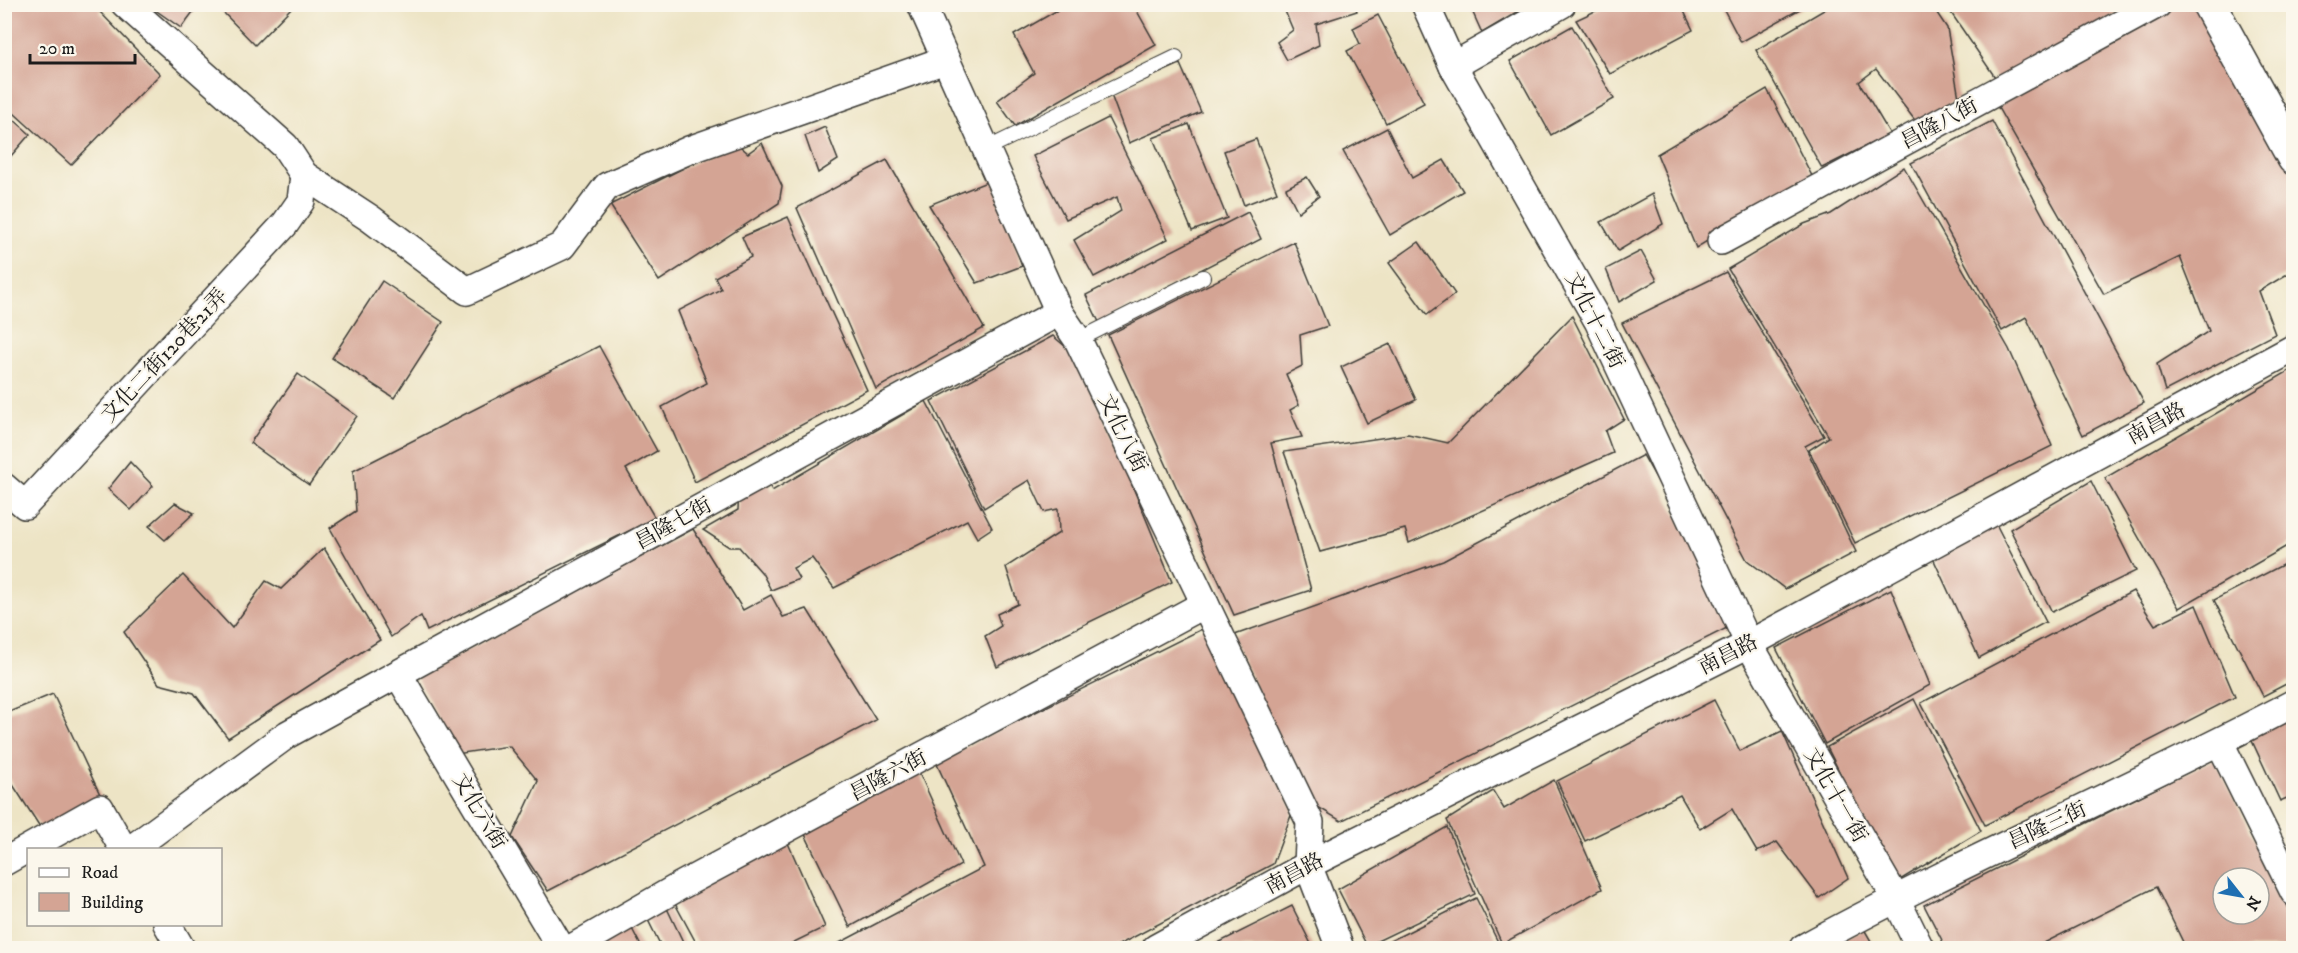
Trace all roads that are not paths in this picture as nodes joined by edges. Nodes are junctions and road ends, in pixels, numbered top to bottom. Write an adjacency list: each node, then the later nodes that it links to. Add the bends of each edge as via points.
1 (124, 4): 12 (street, via 285,146)
2 (921, 4): 8 (street, 文化八街)
3 (1425, 4): 9 (street, 文化十二街)
4 (1562, 4): 9 (street)
5 (2158, 4): 13 (street, 昌隆八街)
6 (2209, 4): 11 (street)
7 (1176, 57): 10 (lane)
8 (945, 60): 10 (street, 文化八街); 12 (street, via 689,150 607,186 562,246 467,291)
9 (1453, 66): 20 (street, 文化十二街, via 1598,321)
10 (986, 149): 15 (street, 文化八街)
11 (2294, 158)
12 (304, 175): 18 (street, 文化二街120巷21弄, via 301,201 285,224 25,505)
13 (1720, 241)
14 (1203, 277): 16 (lane)
15 (1059, 312): 16 (street, 文化八街); 21 (street, 昌隆七街)
16 (1078, 340): 19 (street, 文化八街)
17 (2294, 348): 20 (street, 南昌路)
18 (4, 487)
19 (1205, 604): 29 (street, 文化八街, via 1310,822); 35 (street, 昌隆六街, via 680,886)
20 (1749, 644): 29 (street, 南昌路); 31 (street, 文化十一街)
21 (398, 674): 26 (street, 昌隆七街, via 288,734); 34 (street, 文化六街)
22 (2294, 703): 23 (street, 昌隆三街)
23 (2220, 742): 30 (street); 31 (street, 昌隆三街)
24 (29, 848): 25 (street, via 100,808)
25 (123, 848)
26 (131, 848)
27 (27, 849): 28 (street)
28 (4, 862)
29 (1308, 865): 36 (street, 南昌路); 37 (street)
30 (2294, 892)
31 (1895, 897): 38 (street, 昌隆三街); 39 (street, 文化十一街)
32 (168, 926): 33 (street)
33 (180, 948)
34 (561, 948)
35 (573, 948)
36 (1156, 948)
37 (1340, 948)
38 (1803, 948)
39 (1920, 948)

